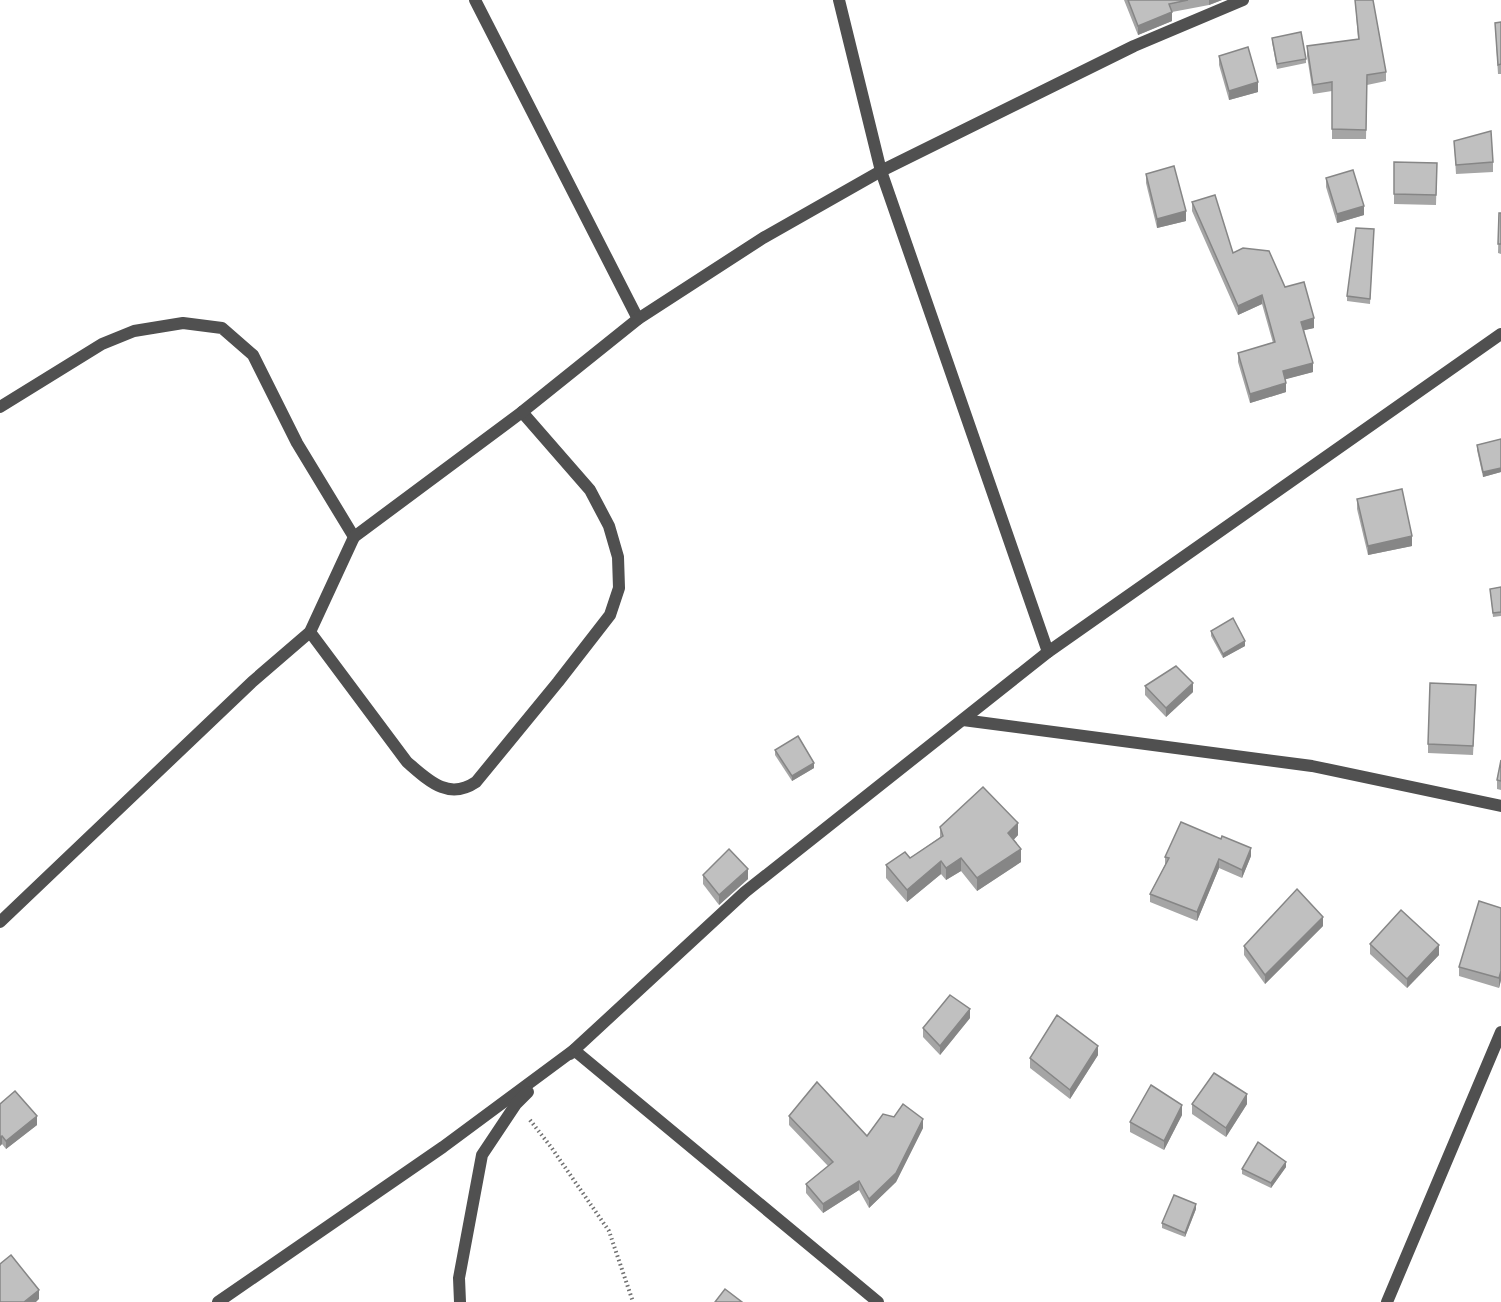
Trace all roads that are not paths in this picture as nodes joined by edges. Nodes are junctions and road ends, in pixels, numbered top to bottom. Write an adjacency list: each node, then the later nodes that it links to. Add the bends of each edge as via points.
1 (475, 0): 5 (street)
2 (839, 0): 4 (street)
3 (1243, 0): 4 (street, via 1134,46)
4 (881, 171): 5 (street, via 763,238); 11 (street)
5 (638, 319): 8 (street)
6 (1501, 334): 11 (street)
7 (0, 407): 9 (street, via 102,344 134,332 183,323 222,328 253,355 297,443)
8 (522, 412): 9 (street); 10 (street, via 590,490 609,526 618,557 619,588 610,615 476,782 466,789 440,788 407,762)
9 (354, 537): 10 (street)
10 (310, 632): 14 (street, via 252,682)
11 (1048, 652): 12 (street)
12 (963, 720): 13 (street, via 1312,766); 16 (street, via 745,892)
13 (1501, 806)
14 (0, 922)
15 (1501, 1032): 20 (street)
16 (574, 1050): 17 (street, via 443,1148); 18 (street, via 516,1104 482,1155 459,1278); 19 (street)
17 (218, 1302)
18 (460, 1302)
19 (878, 1302)
20 (1387, 1302)

